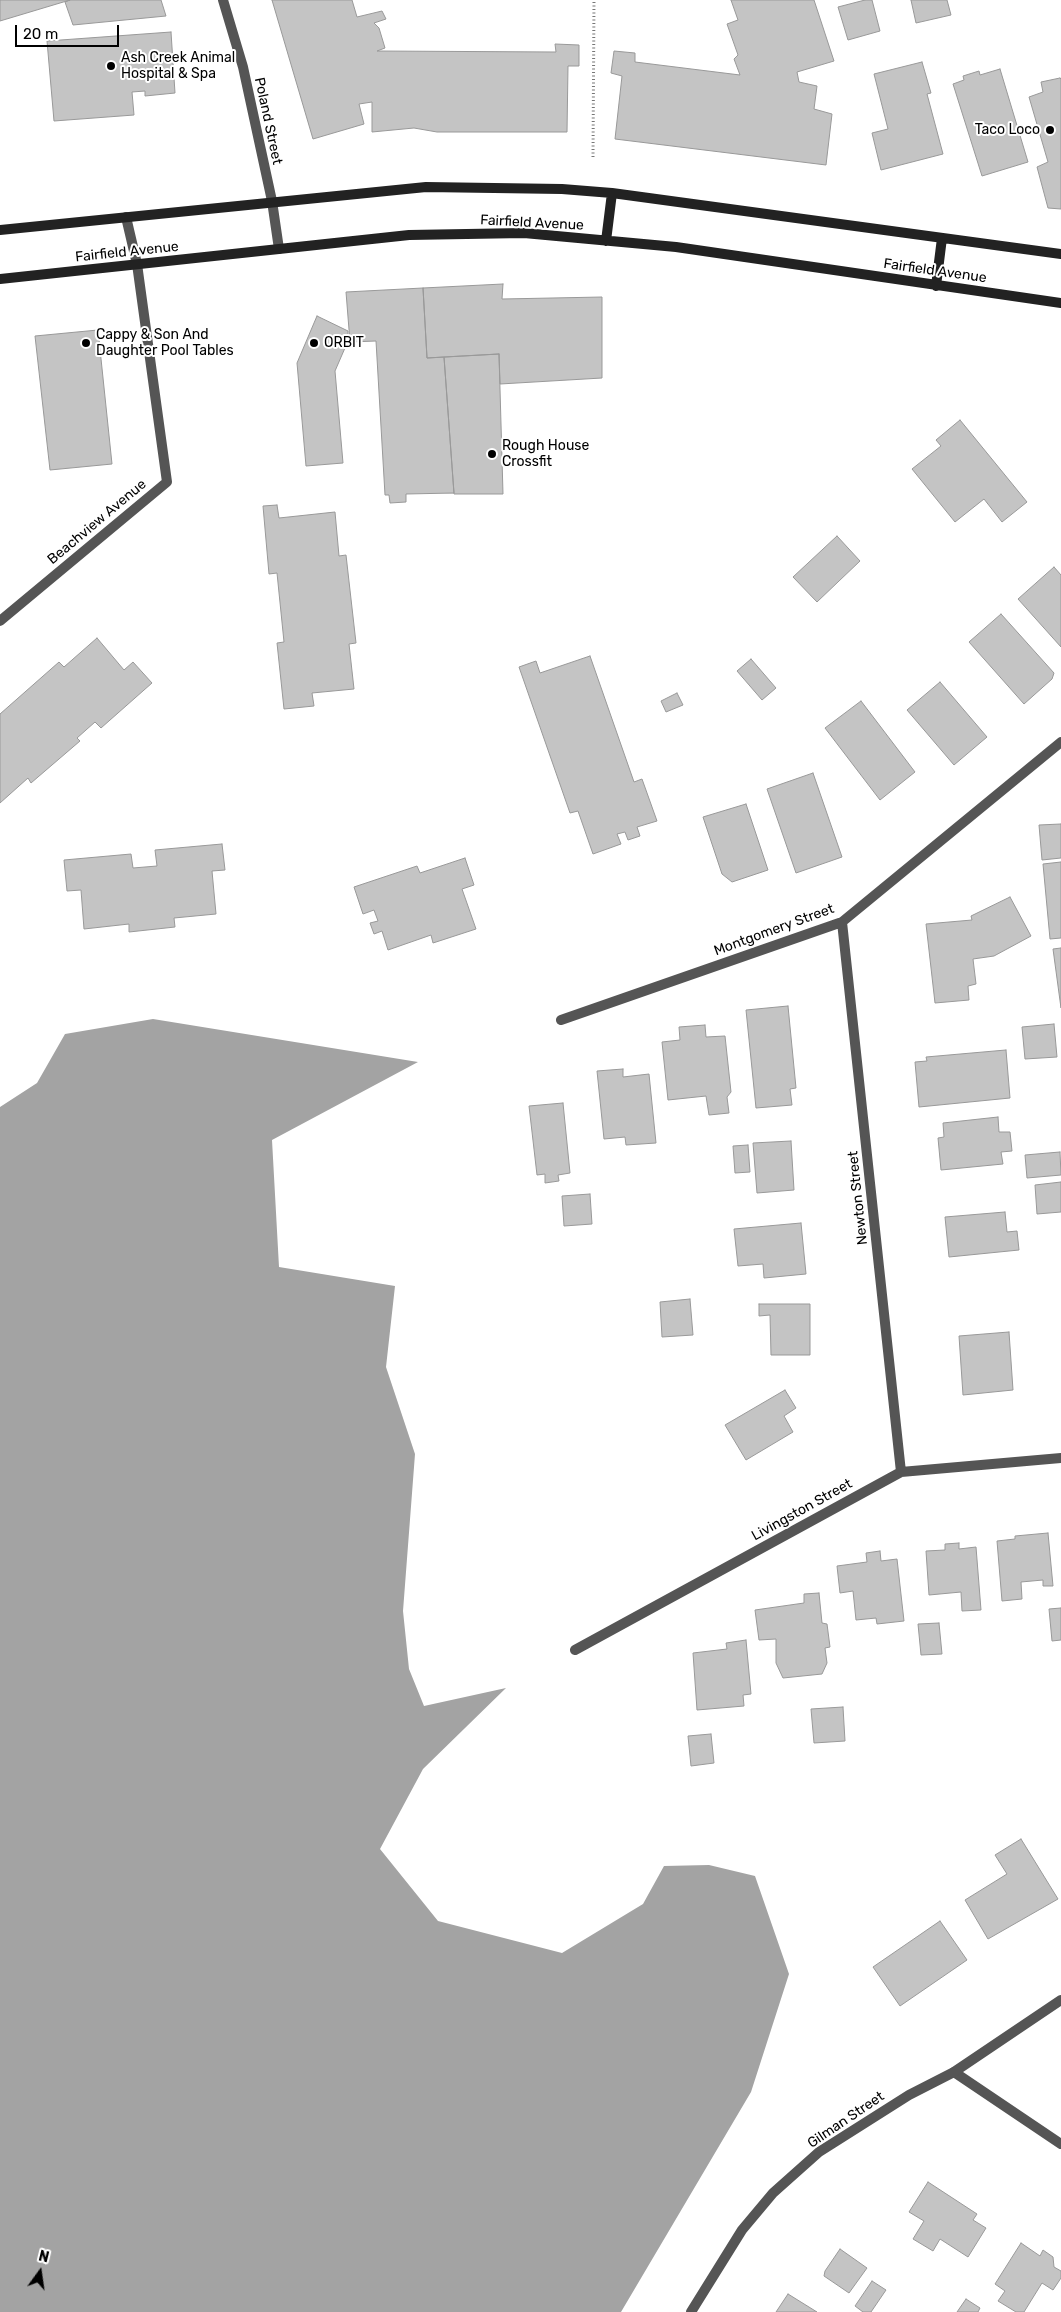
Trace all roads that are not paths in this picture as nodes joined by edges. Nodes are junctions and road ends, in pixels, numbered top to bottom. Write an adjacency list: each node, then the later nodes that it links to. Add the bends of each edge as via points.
1 (223, 0): 3 (street, Poland Street, via 243,67)
2 (612, 193): 3 (main road, via 426,187); 6 (main road); 7 (main road)
3 (272, 201): 4 (main road); 8 (street, Poland Street)
4 (126, 217): 5 (main road); 10 (street, Beachview Avenue)
5 (0, 230)
6 (942, 238): 9 (main road); 12 (main road)
7 (606, 240): 8 (main road, Fairfield Avenue, via 524,233 409,235); 12 (main road, Fairfield Avenue, via 676,247)
8 (279, 249): 10 (main road, Fairfield Avenue)
9 (1061, 254)
10 (137, 264): 11 (main road, Fairfield Avenue); 14 (street, Beachview Avenue, via 167,482)
11 (0, 279)
12 (936, 286): 13 (main road, Fairfield Avenue)
13 (1061, 303)
14 (0, 621)
15 (1061, 742): 16 (street, Montgomery Street)
16 (842, 922): 17 (street, Montgomery Street); 19 (street, Newton Street)
17 (561, 1020)
18 (1061, 1458): 19 (street, Livingston Street)
19 (901, 1472): 20 (street, Livingston Street)
20 (575, 1650)
21 (1061, 2000): 22 (street, Gilman Street)
22 (954, 2072): 23 (street); 24 (street, Gilman Street, via 909,2095 827,2147 780,2187 742,2230)
23 (1061, 2144)
24 (691, 2312)

